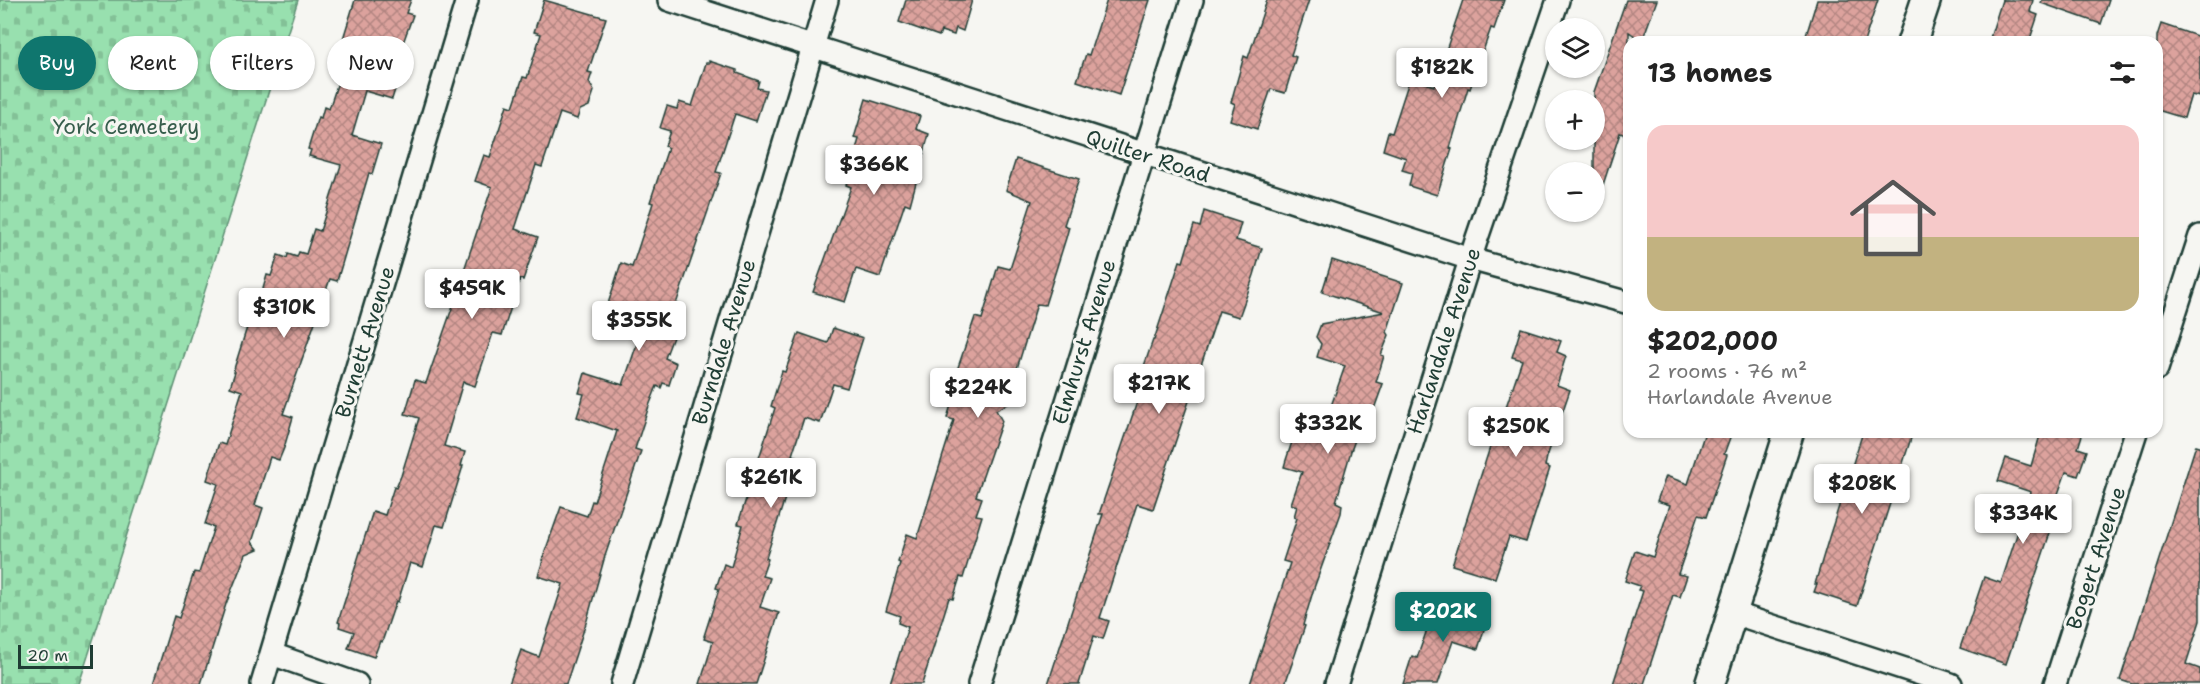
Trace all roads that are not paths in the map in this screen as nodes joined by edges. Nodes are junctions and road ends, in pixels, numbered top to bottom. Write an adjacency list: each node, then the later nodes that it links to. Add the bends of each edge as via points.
1 (467, 0): 17 (street, Burnett Avenue)
2 (669, 0): 8 (street, Quilter Road)
3 (827, 0): 8 (street, Burndale Avenue)
4 (1191, 0): 9 (street, Elmhurst Avenue)
5 (1558, 0): 11 (street, Harlandale Avenue)
6 (1926, 0): 7 (main road)
7 (1914, 36)
8 (812, 47): 9 (street, Quilter Road); 20 (street, Burndale Avenue)
9 (1142, 154): 11 (street, Quilter Road); 21 (street, Elmhurst Avenue)
10 (2200, 236): 13 (street)
11 (1470, 259): 12 (street, Quilter Road); 22 (street, Harlandale Avenue)
12 (1623, 301)
13 (2163, 350)
14 (1787, 438): 16 (main road)
15 (2134, 438): 25 (street, Bogert Avenue)
16 (1733, 613): 23 (main road); 24 (street)
17 (272, 654): 18 (street, Burnett Avenue); 19 (street)
18 (262, 684)
19 (357, 684)
20 (622, 684)
21 (979, 684)
22 (1336, 684)
23 (1710, 684)
24 (1951, 684)
25 (2055, 684)

